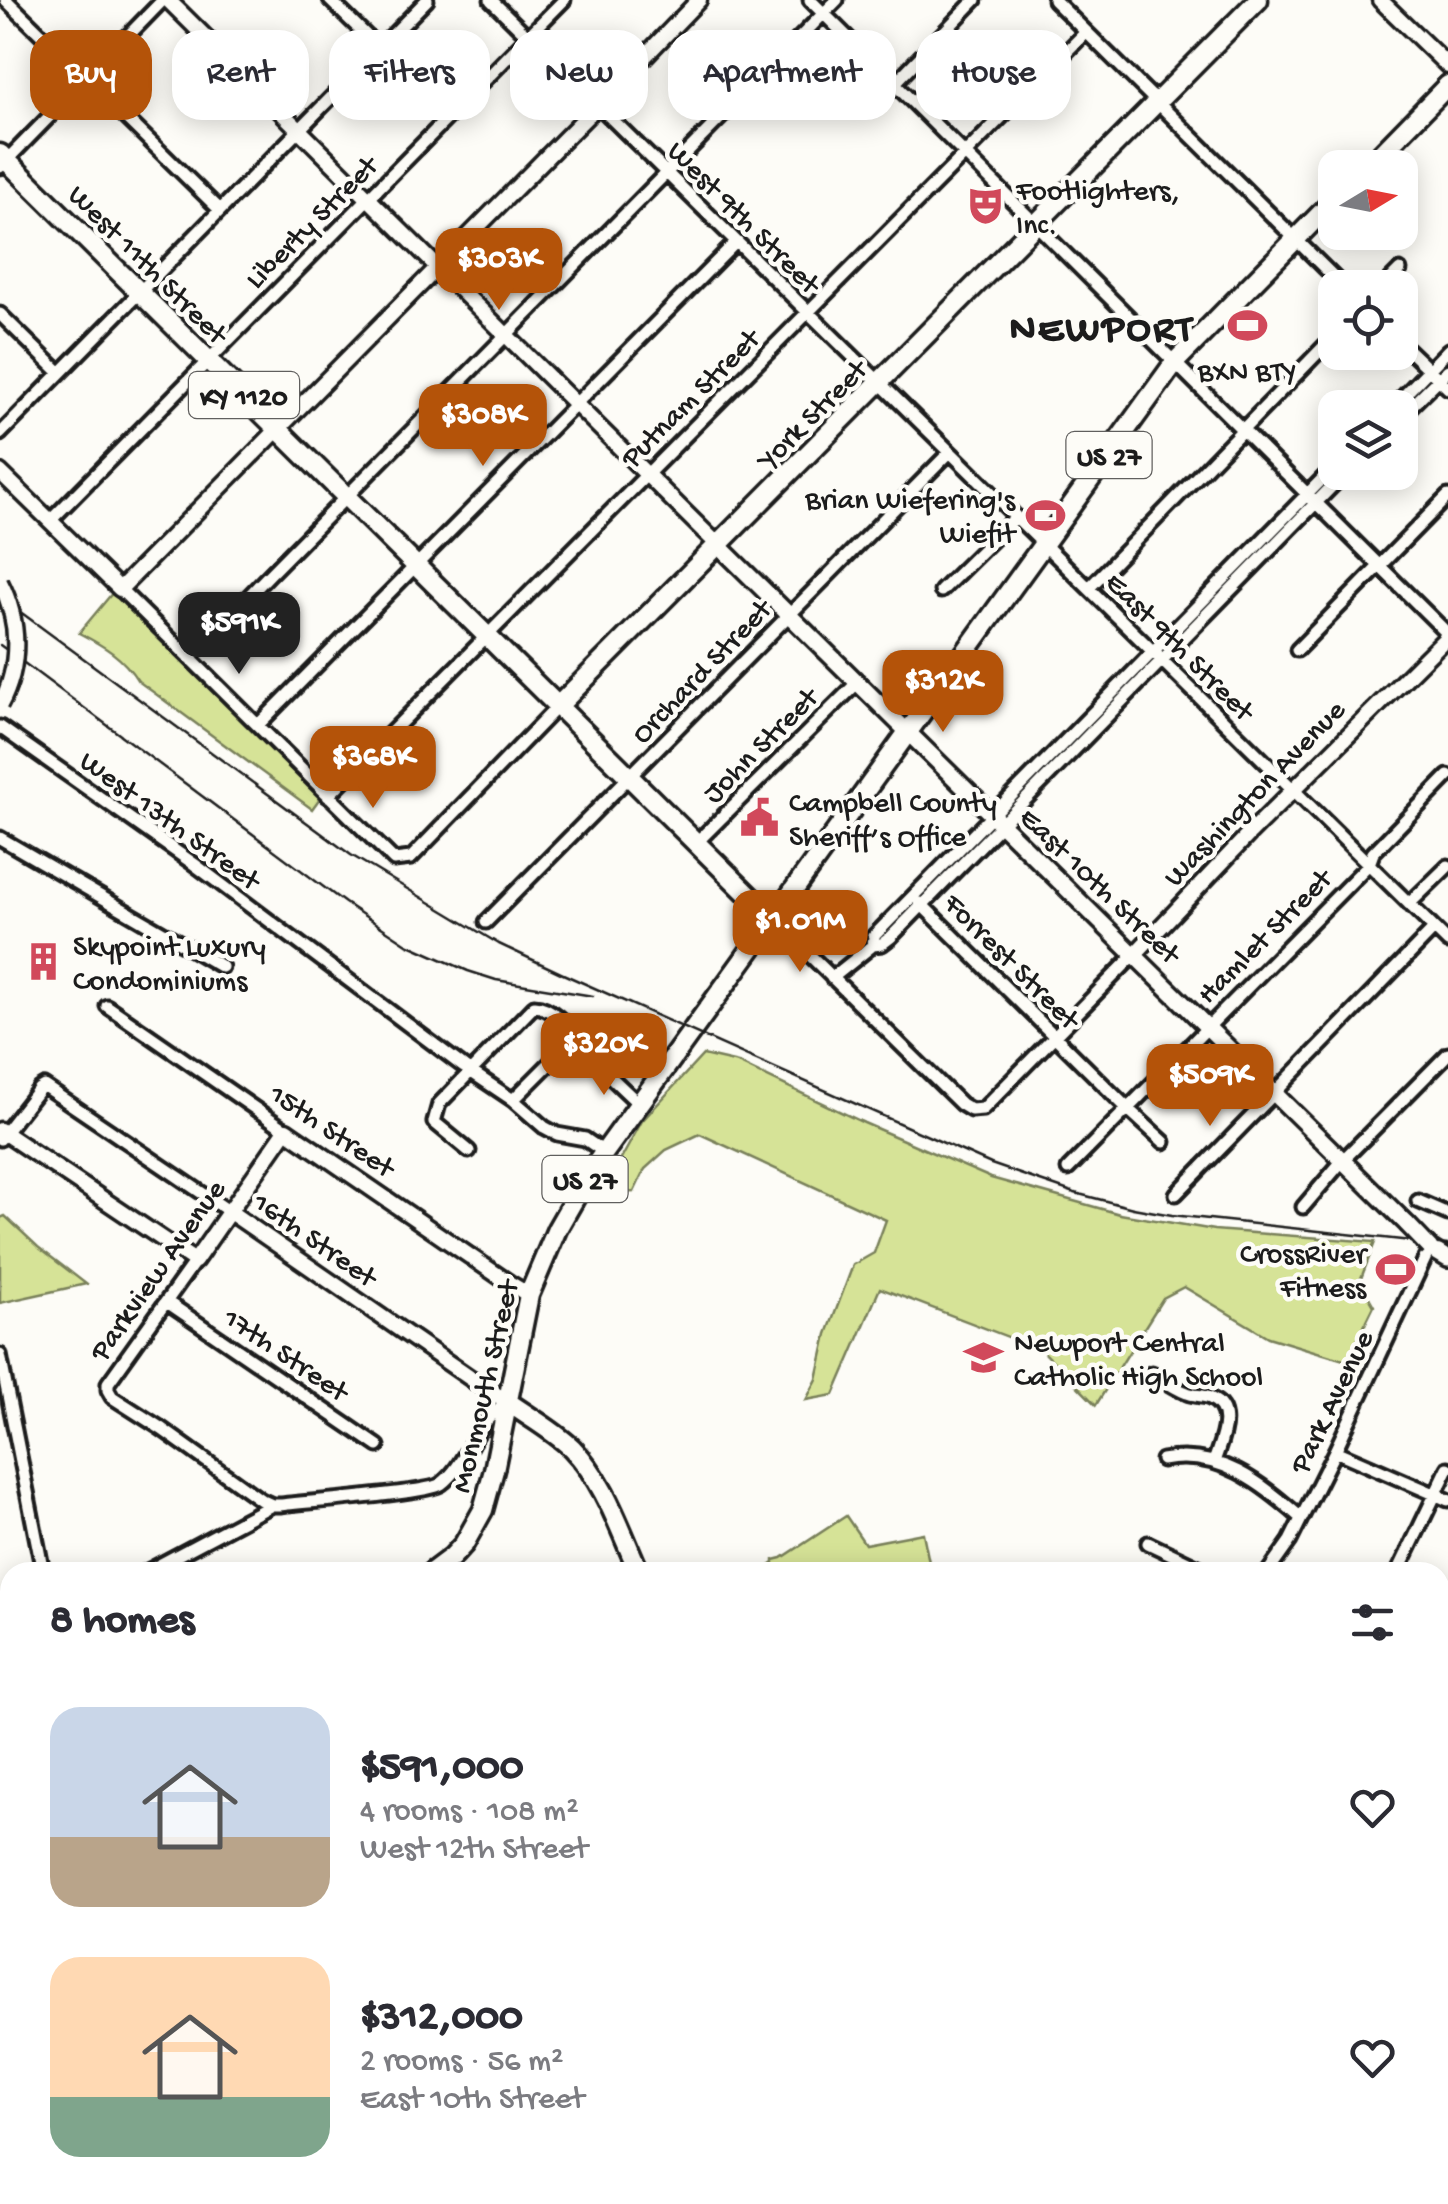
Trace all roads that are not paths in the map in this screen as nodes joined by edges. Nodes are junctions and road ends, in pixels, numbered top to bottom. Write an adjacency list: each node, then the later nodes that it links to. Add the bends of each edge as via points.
1 (6, 0): 15 (street)
2 (166, 0): 16 (street); 35 (street)
3 (330, 0): 17 (street)
4 (428, 0): 18 (street)
5 (491, 0): 19 (street, West 9th Street)
6 (564, 0): 20 (street, Liberty Street)
7 (699, 0): 23 (street)
8 (810, 0): 14 (street)
9 (837, 0): 14 (street)
10 (975, 0): 26 (street)
11 (1054, 0): 22 (street)
12 (1258, 0): 30 (main road, York Street)
13 (1380, 0): 25 (street)
14 (824, 14): 21 (street); 39 (street)
15 (36, 30)
16 (136, 30)
17 (361, 30)
18 (398, 30)
19 (522, 30)
20 (534, 30)
21 (840, 30)
22 (1086, 32): 30 (street); 37 (street, Putnam Street)
23 (648, 53)
24 (510, 54): 40 (street, Liberty Street)
25 (1448, 66)
26 (896, 82)
27 (896, 84): 37 (street)
28 (1448, 85): 36 (main road)
29 (329, 100): 35 (street)
30 (1158, 101): 43 (main road, York Street); 44 (street)
31 (44, 120): 38 (street)
32 (128, 120): 41 (street)
33 (583, 120): 46 (street)
34 (613, 120): 39 (street, West 9th Street)
35 (299, 131): 40 (street); 41 (street)
36 (1385, 150)
37 (966, 154): 43 (street); 50 (street, Putnam Street)
38 (2, 161): 48 (main road, West 11th Street / KY 1120)
39 (666, 173): 45 (street, West 9th Street); 51 (street)
40 (367, 198): 46 (street); 55 (street, Liberty Street)
41 (220, 210): 48 (street)
42 (1318, 216): 44 (main road, Monmouth Street / US 27)
43 (1035, 224): 56 (street); 59 (main road, York Street)
44 (1297, 238): 47 (street); 56 (main road, Monmouth Street / US 27)
45 (736, 242): 50 (street, West 9th Street); 62 (street)
46 (439, 267): 51 (street); 63 (street)
47 (1328, 270)
48 (141, 293): 55 (main road, West 11th Street / KY 1120); 57 (street)
49 (0, 314): 57 (street)
50 (808, 314): 59 (street, West 9th Street); 68 (street, Putnam Street)
51 (507, 334): 62 (street); 72 (street)
52 (1448, 350): 58 (street)
53 (1318, 353): 64 (street)
54 (1418, 357): 58 (street)
55 (208, 359): 63 (main road, West 11th Street / KY 1120); 75 (street, Liberty Street)
56 (1176, 362): 64 (street); 77 (main road, Monmouth Street / US 27)
57 (60, 373): 65 (street)
58 (1441, 377): 60 (street); 61 (street)
59 (879, 384): 66 (street, East 9th Street); 76 (main road, York Street)
60 (1418, 392)
61 (1418, 399)
62 (576, 404): 68 (street); 78 (street)
63 (277, 429): 72 (main road, West 11th Street / KY 1120); 81 (street)
64 (1244, 430): 73 (street); 82 (street)
65 (0, 434)
66 (949, 453): 74 (street, East 9th Street); 84 (street, Orchard Street)
67 (0, 472): 75 (street)
68 (647, 475): 76 (street); 86 (street, Putnam Street)
69 (1318, 490): 73 (street)
70 (1322, 490): 73 (street)
71 (1448, 496): 79 (street)
72 (346, 497): 78 (main road, West 11th Street / KY 1120); 88 (street)
73 (1312, 498): 79 (street); 89 (street)
74 (1015, 518): 77 (street, East 9th Street); 83 (street)
75 (50, 521): 81 (street)
76 (718, 545): 84 (main road, East 10th Street); 92 (main road, York Street)
77 (1043, 545): 82 (street, East 9th Street); 95 (main road, Monmouth Street / US 27)
78 (416, 566): 86 (main road, West 11th Street / KY 1120); 93 (street)
79 (1380, 566): 85 (street); 87 (street)
80 (0, 582): 91 (street, bridge, via 16,638 12,677)
81 (120, 588): 88 (street)
82 (1088, 588): 89 (street, East 9th Street)
83 (941, 591)
84 (789, 614): 90 (main road, East 10th Street); 97 (street, Orchard Street)
85 (1448, 635): 98 (street, Washington Avenue)
86 (487, 636): 92 (main road, West 11th Street / KY 1120); 99 (street, Putnam Street)
87 (1298, 650)
88 (191, 656): 93 (street)
89 (1156, 656): 98 (street, East 9th Street); 100 (street)
90 (857, 682): 95 (main road, East 10th Street); 102 (street, John Street)
91 (0, 705)
92 (558, 706): 97 (main road, West 11th Street); 99 (street, York Street, via 411,858 394,860)
93 (258, 725): 99 (street)
94 (0, 728): 119 (street, West 13th Street)
95 (907, 732): 100 (main road, East 10th Street); 107 (main road, Monmouth Street / US 27)
96 (1448, 776): 103 (street, Hamlet Street)
97 (631, 777): 102 (main road, West 11th Street); 108 (street, Orchard Street)
98 (1293, 790): 103 (street, East 9th Street); 111 (street, Washington Avenue)
99 (328, 796)
100 (996, 820): 105 (street); 111 (main road, East 10th Street)
101 (0, 838): 112 (street)
102 (696, 842): 107 (main road, West 11th Street)
103 (1368, 864): 106 (street, East 9th Street); 115 (street, Hamlet Street)
104 (1448, 866): 106 (street)
105 (918, 901): 113 (street); 116 (street, Forrest Street)
106 (1410, 904): 109 (street, East 9th Street)
107 (772, 918): 113 (street); 122 (main road, Monmouth Street / US 27)
108 (486, 922)
109 (1434, 929): 110 (street, East 9th Street); 120 (street)
110 (1448, 942)
111 (1135, 954): 115 (main road, East 10th Street); 116 (street, Washington Avenue)
112 (222, 967)
113 (832, 978): 116 (street, Washington Avenue, via 971,1110 983,1108)
114 (106, 1006): 124 (street, 15th Street)
115 (1207, 1027): 120 (main road, East 10th Street); 123 (street, Hamlet Street)
116 (1054, 1036): 123 (street, Forrest Street)
117 (577, 1040): 119 (street, via 538,1005); 121 (street); 122 (street)
118 (1448, 1054): 129 (street)
119 (470, 1070): 121 (street, West 13th Street); 127 (street, via 439,1104 434,1122)
120 (1274, 1094): 129 (main road, East 10th Street); 131 (street)
121 (513, 1100): 128 (street, West 13th Street, via 544,1127)
122 (639, 1104): 128 (main road, Monmouth Street / US 27)
123 (1128, 1109): 126 (street, Forrest Street); 130 (street, Hamlet Street)
124 (286, 1130): 134 (street, Parkview Avenue); 139 (street, 15th Street)
125 (2, 1134): 134 (street, 16th Street, via 44,1086); 138 (street)
126 (1164, 1142)
127 (470, 1151)
128 (604, 1152): 139 (main road, Monmouth Street / US 27, via 557,1229)
129 (1343, 1160): 133 (street); 136 (main road, East 10th Street, bridge)
130 (1068, 1169)
131 (1176, 1194)
132 (1418, 1201): 135 (street)
133 (1303, 1207)
134 (230, 1212): 138 (street, Parkview Avenue); 143 (street, 16th Street)
135 (1448, 1214)
136 (1430, 1248): 137 (main road, East 10th Street); 145 (street, Park Avenue)
137 (1448, 1259)
138 (196, 1261): 140 (street, Parkview Avenue)
139 (530, 1295): 143 (main road, Monmouth Street / US 27)
140 (167, 1302): 144 (street, 17th Street); 150 (street, Parkview Avenue, via 108,1383 109,1394)
141 (0, 1355): 153 (street)
142 (1152, 1373): 147 (street, via 1220,1406 1226,1426)
143 (508, 1402): 150 (street, via 492,1411 435,1488); 155 (main road, Monmouth Street / US 27, via 478,1522); 156 (main road, via 570,1446 589,1470)
144 (378, 1446)
145 (1336, 1450): 149 (street); 151 (street, Park Avenue)
146 (1162, 1460): 147 (street)
147 (1214, 1462): 151 (street, via 1246,1474)
148 (1448, 1468): 149 (street)
149 (1442, 1497): 159 (street)
150 (272, 1505): 154 (street)
151 (1301, 1518): 158 (street, Park Avenue)
152 (1148, 1544): 157 (street)
153 (40, 1562)
154 (165, 1562)
155 (444, 1562)
156 (635, 1562)
157 (1187, 1562)
158 (1275, 1562)
159 (1404, 1562)

